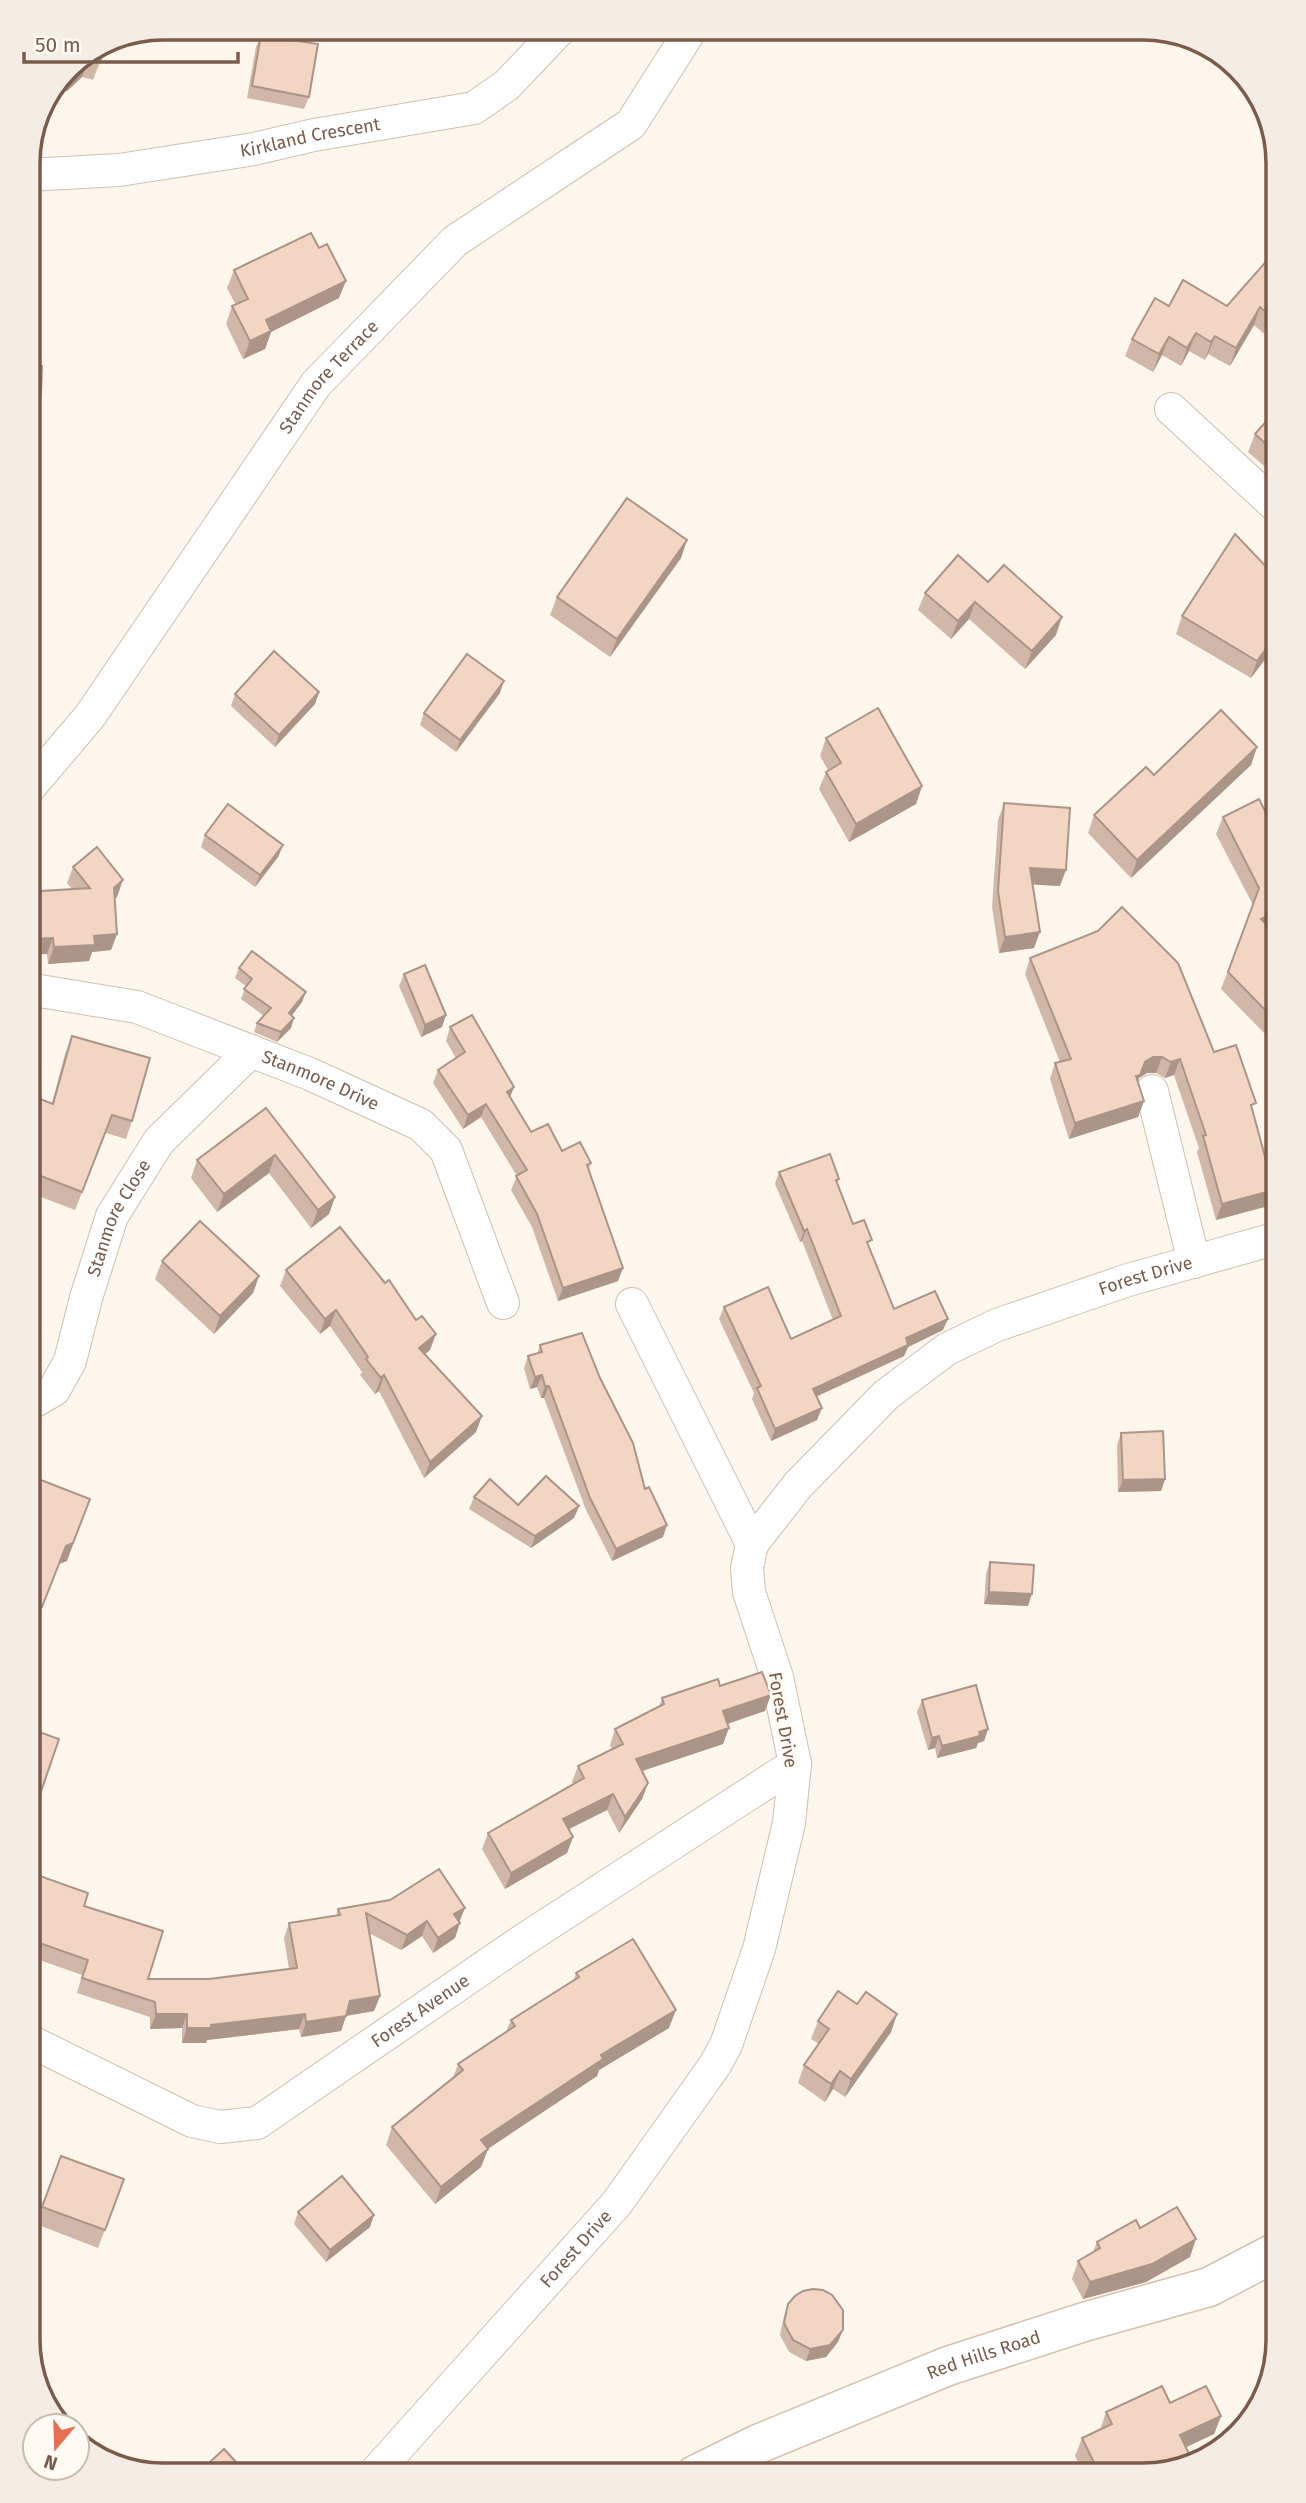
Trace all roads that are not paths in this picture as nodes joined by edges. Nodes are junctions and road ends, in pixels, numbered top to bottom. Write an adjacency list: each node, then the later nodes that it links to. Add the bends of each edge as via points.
1 (549, 40): 3 (street, Kirkland Crescent, via 507,85 474,108 119,170)
2 (684, 41): 6 (street, Stanmore Terrace, via 631,124 455,241 316,384 90,716)
3 (41, 174)
4 (1171, 409): 5 (street)
5 (1266, 497)
6 (41, 777)
7 (41, 991): 8 (street, Stanmore Drive, via 137,1007)
8 (251, 1051): 12 (street, Stanmore Drive, via 421,1125 446,1150); 14 (street, Stanmore Close, via 159,1141 112,1216 71,1361 54,1390)
9 (1152, 1091): 11 (street)
10 (1266, 1241): 11 (street, Forest Drive)
11 (1194, 1262): 15 (street, Forest Drive, via 997,1325 947,1349 886,1395 797,1485)
12 (503, 1303)
13 (632, 1304): 15 (street)
14 (40, 1398)
15 (751, 1544): 16 (street, Forest Drive, via 749,1592 778,1677)
16 (795, 1763): 17 (street, Forest Avenue, via 522,1941 257,2123 220,2127 192,2121); 20 (street, Forest Drive, via 789,1823 759,1949 715,2065 617,2203)
17 (40, 2046)
18 (1266, 2257): 19 (main road, Red Hills Road, via 1209,2287 948,2365)
19 (750, 2460)
20 (384, 2462)

